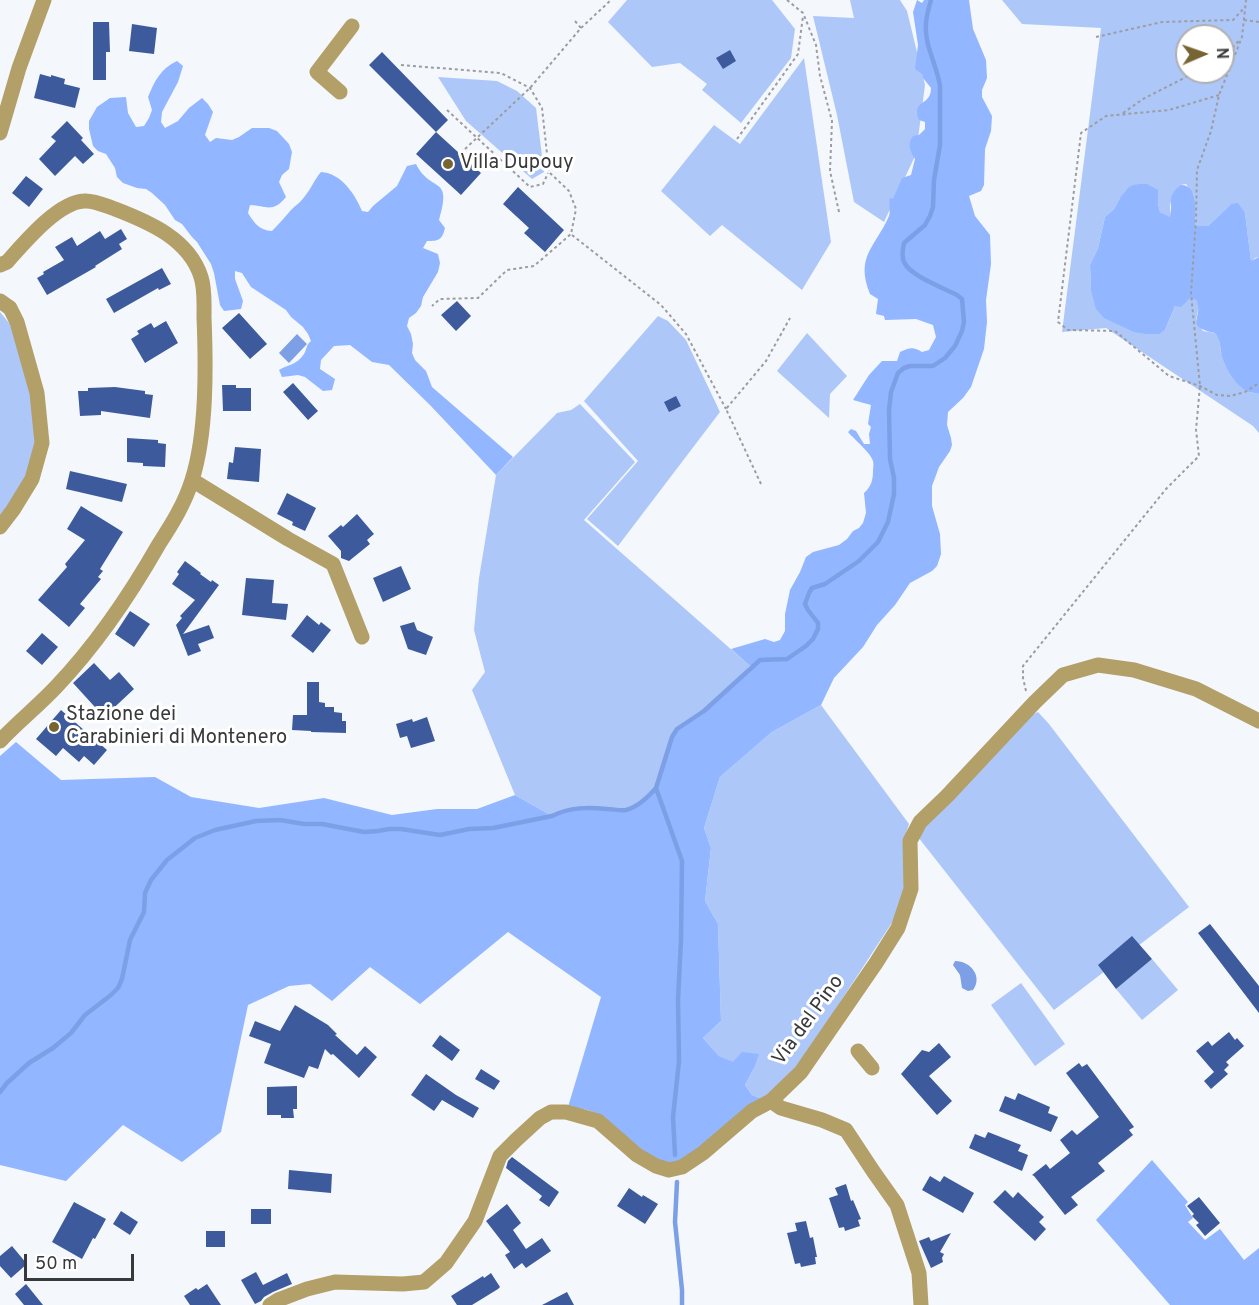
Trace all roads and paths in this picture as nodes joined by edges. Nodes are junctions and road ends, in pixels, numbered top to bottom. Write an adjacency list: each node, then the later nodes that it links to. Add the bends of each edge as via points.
1 (44, 0): 22 (street)
2 (611, 0): 11 (path)
3 (787, 0): 6 (path)
4 (1245, 0): 5 (path)
5 (1246, 6): 7 (path); 12 (path, via 1233,20 1162,22)
6 (803, 13): 24 (path, via 798,54); 27 (path, via 816,45 832,121 830,171)
7 (1244, 20): 9 (path); 13 (path)
8 (575, 21): 11 (path)
9 (1259, 22)
10 (352, 26): 18 (street, via 317,72)
11 (581, 28): 17 (path)
12 (1095, 37)
13 (1242, 37): 14 (path); 19 (path)
14 (1235, 45)
15 (401, 65): 17 (path, via 501,74)
16 (1175, 83): 21 (path)
17 (530, 88): 23 (path); 26 (path, via 542,108)
18 (340, 92)
19 (1219, 95): 21 (path, via 1169,110); 34 (path, via 1197,170 1191,293)
20 (447, 110): 23 (path)
21 (1121, 115): 34 (path, via 1106,116 1081,133 1058,322 1068,330 1115,331 1169,376)
22 (0, 133)
23 (476, 137): 25 (path); 26 (path, via 530,187 543,184)
24 (736, 139)
25 (465, 149)
26 (549, 172): 28 (path, via 569,191 576,209)
27 (839, 212)
28 (571, 234): 31 (path, via 534,266 507,270 478,298 440,299); 35 (path, via 661,305 686,334)
29 (0, 265): 36 (street, via 54,214 84,201 129,214 177,241 193,259 201,278 204,307 204,399)
30 (0, 301): 38 (street, via 10,308 17,322 37,393 42,443 32,479)
31 (432, 306)
32 (790, 318): 35 (path, via 766,360)
33 (1259, 383): 34 (path, via 1230,396 1217,395)
34 (1200, 386): 40 (path, via 1196,430 1199,456 1166,489 1023,666 1025,690)
35 (726, 409): 37 (path)
36 (192, 480): 39 (street, via 333,564); 42 (street, via 153,556 97,639 56,687)
37 (761, 484)
38 (0, 527)
39 (362, 638)
40 (1035, 702): 41 (street, Via del Pino, via 1063,675 1098,665 1134,669 1196,689); 45 (street, Via del Pino, via 920,822 910,841 911,889 897,928 801,1072)
41 (1259, 721)
42 (0, 741)
43 (858, 1051): 44 (street)
44 (872, 1068)
45 (771, 1101): 46 (street, Via del Pino, via 752,1111 703,1153 682,1167 669,1170 637,1155 598,1121 551,1112 500,1156 475,1221 446,1263 424,1282 335,1282); 47 (street, via 846,1130 890,1185 919,1273)
46 (270, 1305)
47 (921, 1305)

